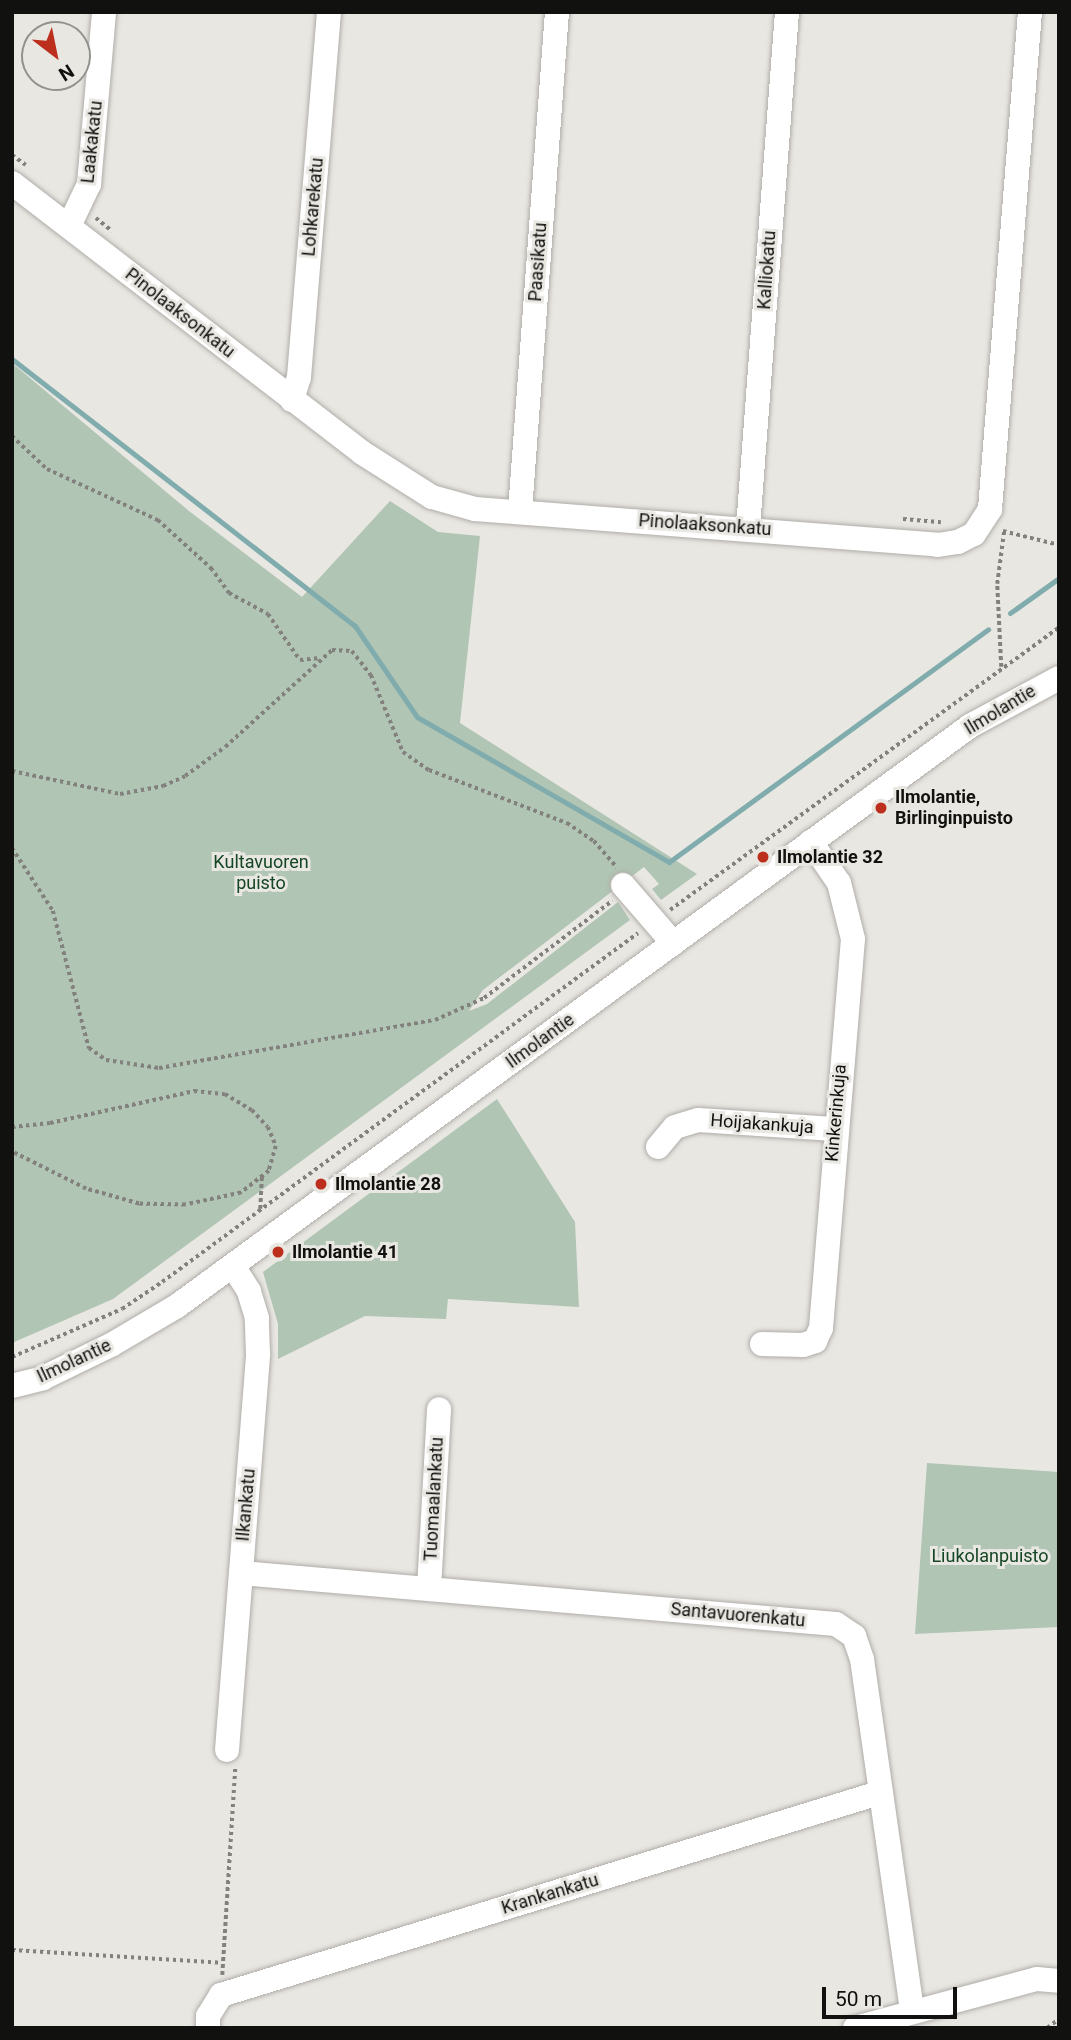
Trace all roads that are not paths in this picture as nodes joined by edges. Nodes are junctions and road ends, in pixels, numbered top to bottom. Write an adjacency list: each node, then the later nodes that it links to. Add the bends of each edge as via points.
1 (104, 12): 7 (street, Laakakatu, via 89,184)
2 (329, 12): 8 (street, Lohkarekatu, via 299,377)
3 (556, 12): 9 (street, Paasikatu)
4 (787, 12): 10 (street, Kalliokatu)
5 (1030, 12): 10 (street, Pinolaaksonkatu, via 990,509 994,527 938,545)
6 (22, 176): 7 (street, Pinolaaksonkatu)
7 (75, 216): 8 (street, Pinolaaksonkatu)
8 (292, 400): 9 (street, Pinolaaksonkatu, via 432,497 475,509)
9 (520, 511): 10 (street, Pinolaaksonkatu)
10 (748, 528)
11 (1059, 678): 12 (street, Ilmolantie, via 970,726)
12 (811, 842): 14 (street, Ilmolantie); 15 (street, Kinkerinkuja, via 839,883 853,939)
13 (623, 886): 14 (street)
14 (673, 943): 17 (street, Ilmolantie)
15 (834, 1129): 16 (street, Hoijakankuja, via 698,1120 675,1128); 18 (street, Kinkerinkuja, via 821,1328 815,1341 803,1345)
16 (658, 1147)
17 (233, 1266): 19 (street, Ilmolantie, via 111,1345 43,1378); 21 (street, Ilkankatu, via 249,1291 257,1318 258,1354)
18 (762, 1344)
19 (12, 1386)
20 (439, 1409): 22 (street, Tuomaalankatu)
21 (241, 1573): 22 (street, Santavuorenkatu); 23 (street, Ilkankatu)
22 (429, 1589): 24 (street, Santavuorenkatu, via 836,1624 854,1636 862,1659)
23 (227, 1750)
24 (879, 1793): 26 (street, Santavuorenkatu); 27 (street, Krankankatu, via 221,1994 208,2016)
25 (1059, 1981): 26 (street, via 1037,1979)
26 (912, 2010): 28 (street)
27 (208, 2028)
28 (855, 2028)

